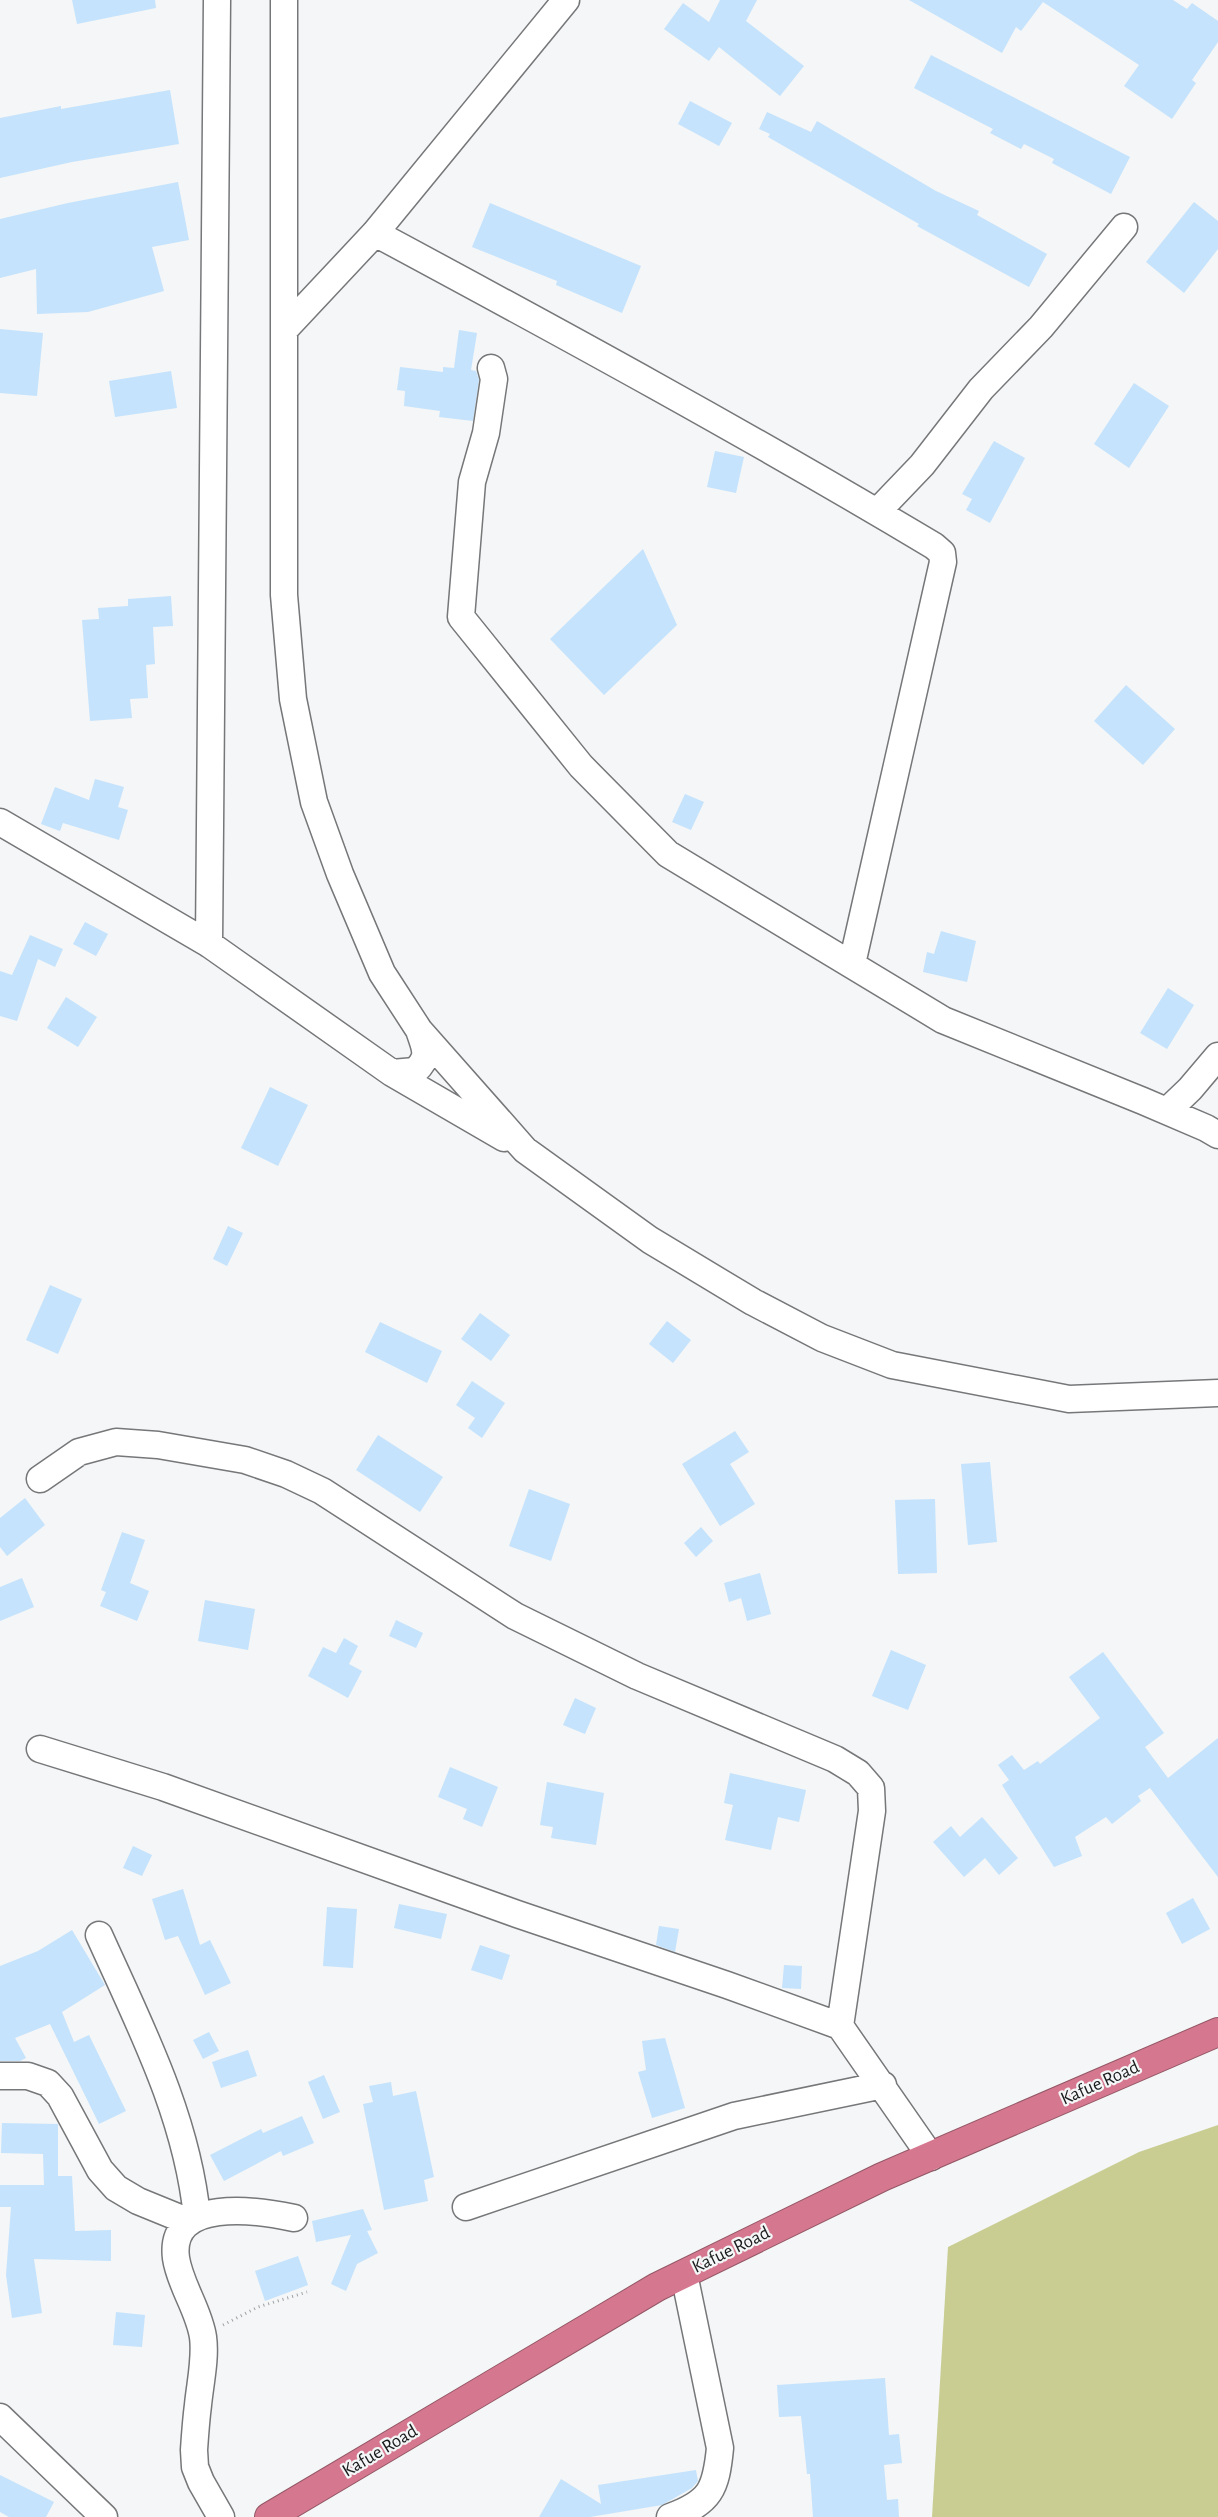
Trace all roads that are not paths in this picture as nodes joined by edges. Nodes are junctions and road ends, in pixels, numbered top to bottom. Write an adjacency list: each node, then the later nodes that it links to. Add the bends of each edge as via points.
1 (217, 0): 10 (street)
2 (284, 0): 6 (street)
3 (566, 0): 5 (street)
4 (1124, 227): 8 (street, via 1041,327 981,389 922,465)
5 (375, 233): 6 (street); 8 (street, via 633,372)
6 (284, 330): 12 (street, via 284,595 293,699 314,802 340,874 382,973)
7 (490, 368): 11 (street, via 494,379 486,433 472,482 461,617 580,766 668,854)
8 (877, 512): 11 (street, via 934,546 942,553 943,562)
9 (5, 831): 10 (street)
10 (210, 944): 14 (street)
11 (852, 964): 15 (street, via 943,1020)
12 (418, 1030): 14 (street, via 426,1051 423,1063 414,1071); 17 (street)
13 (1218, 1056): 15 (street)
14 (392, 1073): 17 (street)
15 (1167, 1111): 16 (street)
16 (1218, 1135)
17 (524, 1150): 18 (street, via 650,1240 754,1302 822,1338 892,1365 1069,1399)
18 (1218, 1393)
19 (40, 1479): 22 (street, via 78,1452 116,1442 158,1445 245,1460 286,1474 322,1491 516,1616 637,1676 835,1759 858,1773 871,1788 872,1811)
20 (40, 1749): 22 (street, via 163,1787)
21 (99, 1934): 29 (street, via 147,2040 187,2150 194,2182)
22 (840, 2026): 25 (street)
23 (1218, 2032): 26 (highway, Kafue Road)
24 (0, 2076): 29 (street, via 28,2076 48,2083 60,2096 100,2170 116,2188 138,2201)
25 (883, 2085): 26 (street); 27 (street, via 734,2116)
26 (931, 2156): 30 (highway, Kafue Road)
27 (466, 2207)
28 (294, 2218): 29 (street, via 253,2211 229,2211)
29 (192, 2219): 33 (street, via 178,2237 176,2258 203,2337 195,2467)
30 (684, 2274): 34 (highway, Kafue Road); 35 (street, via 720,2448 718,2475 707,2498)
31 (0, 2417): 32 (street)
32 (104, 2517)
33 (221, 2517)
34 (269, 2517)
35 (670, 2517)

